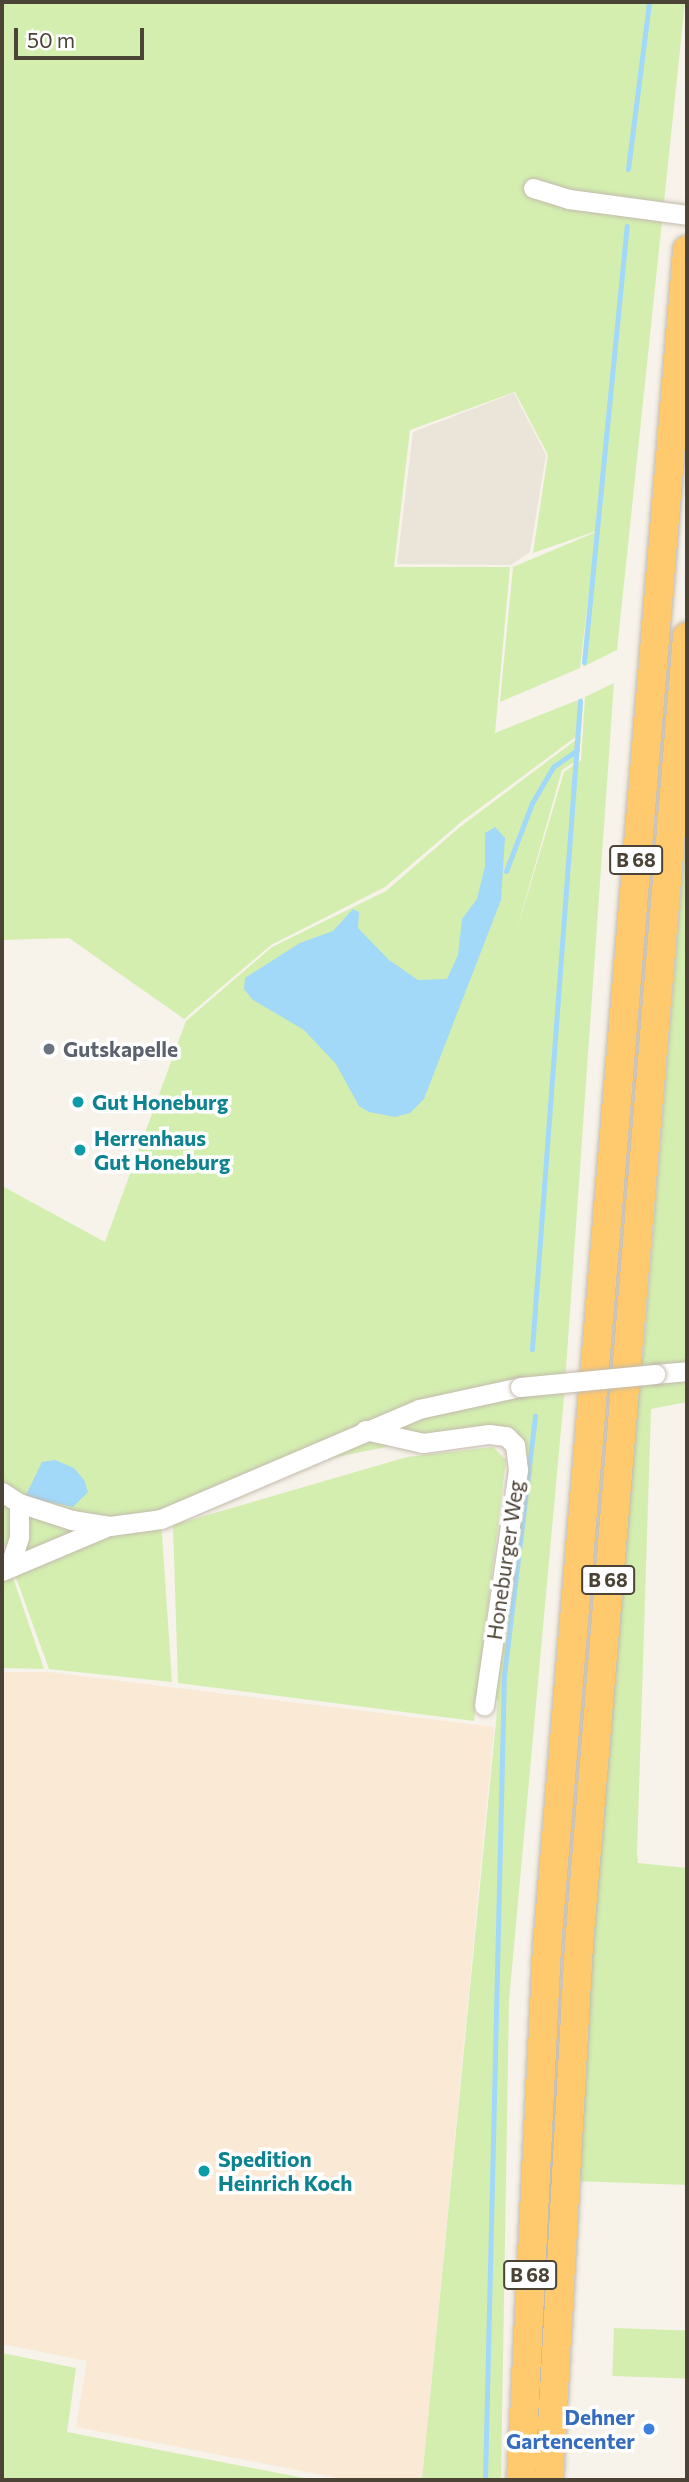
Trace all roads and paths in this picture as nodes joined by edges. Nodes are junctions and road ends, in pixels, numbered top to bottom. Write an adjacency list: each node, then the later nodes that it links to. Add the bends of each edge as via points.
1 (533, 188): 2 (street, via 569,198)
2 (687, 215)
3 (687, 250): 11 (highway, B 68, via 547,1947)
4 (687, 636): 12 (highway, B 68, via 579,1945)
5 (687, 1371): 6 (street, bridge, via 520,1387 419,1409)
6 (364, 1429): 8 (street, via 161,1519); 10 (street, Honeburger Weg, via 422,1443 489,1434 506,1436 515,1445 518,1470)
7 (12, 1499): 8 (street, via 72,1520); 9 (street, via 19,1537 12,1559)
8 (110, 1526): 9 (street)
9 (2, 1570)
10 (484, 1706)
11 (521, 2480)
12 (549, 2480)

